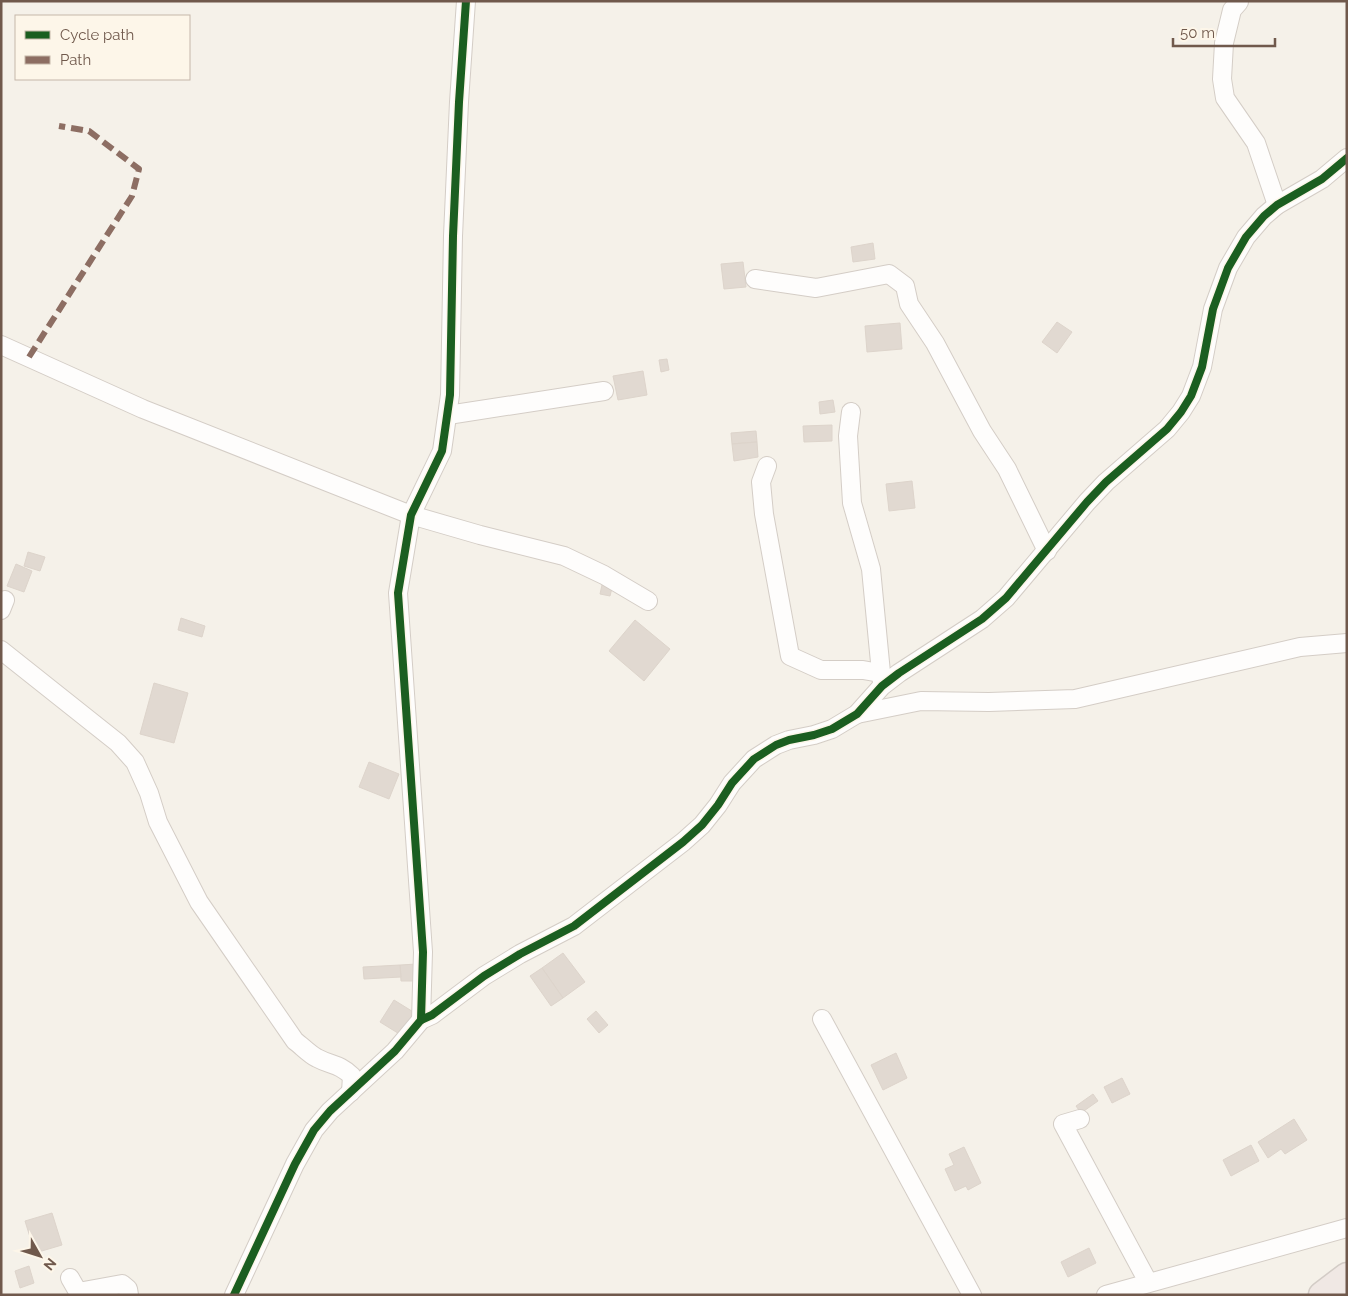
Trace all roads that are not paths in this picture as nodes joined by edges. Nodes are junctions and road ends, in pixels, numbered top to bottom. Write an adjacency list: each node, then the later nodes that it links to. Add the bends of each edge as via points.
1 (466, 1): 9 (street, via 453,236)
2 (1239, 2): 4 (street, via 1232,10 1224,43 1222,79 1225,98 1256,143)
3 (1347, 158): 4 (street, via 1322,179)
4 (1276, 205): 12 (street, via 1246,237 1228,268 1213,309 1202,367 1181,412 1167,429 1106,482)
5 (755, 279): 12 (street, via 816,288 889,274 905,286 909,304 1007,469)
6 (1, 345): 11 (street, via 143,409)
7 (604, 391): 9 (street)
8 (851, 412): 16 (street, via 848,436 852,503 871,569)
9 (448, 415): 11 (street, via 442,451)
10 (767, 466): 16 (street, via 761,482 764,514 790,656 821,670 863,670)
11 (412, 514): 13 (street, via 564,556); 19 (street, via 398,593 423,952)
12 (1047, 551): 16 (street, via 1006,598 982,619 899,673)
13 (648, 601)
14 (1347, 643): 17 (street, via 1300,647 1075,698 921,701)
15 (1, 650): 20 (street, via 118,743 135,762 150,793 158,822 198,902 294,1041 317,1058 345,1069 352,1076)
16 (881, 680): 17 (street)
17 (857, 714): 19 (street, via 832,728 776,745 754,759 702,825 684,842 574,926 512,958)
18 (822, 1018): 28 (street)
19 (421, 1020): 20 (street, via 396,1051)
20 (351, 1092): 27 (street, via 314,1130)
21 (1080, 1119): 25 (street, via 1063,1124)
22 (1347, 1228): 25 (street)
23 (1347, 1276): 30 (highway)
24 (70, 1278): 26 (street, via 78,1292 122,1284)
25 (1148, 1282): 29 (street)
26 (129, 1295)
27 (234, 1295)
28 (972, 1295)
29 (1106, 1295)
30 (1322, 1295)

